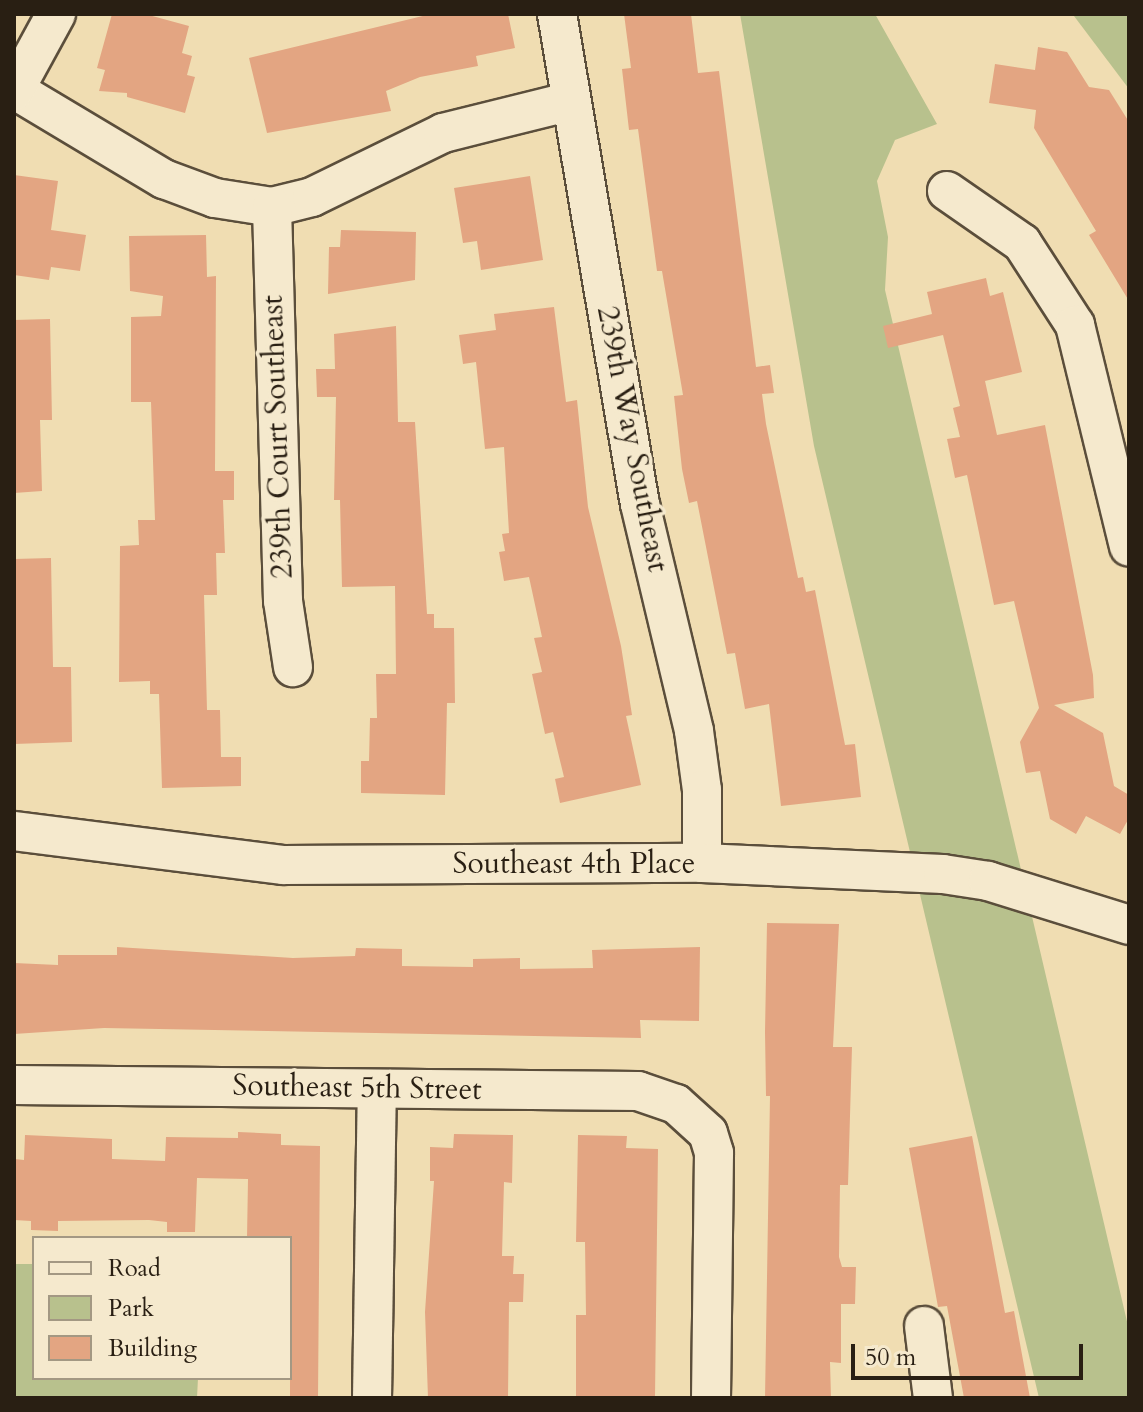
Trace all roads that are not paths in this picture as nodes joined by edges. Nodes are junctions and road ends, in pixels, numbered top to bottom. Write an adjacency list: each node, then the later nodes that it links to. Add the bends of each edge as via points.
1 (56, 14): 3 (street)
2 (557, 14): 4 (street, 239th Way Southeast)
3 (14, 91): 6 (street, via 164,179 215,198)
4 (571, 101): 6 (street, via 443,133 312,197); 10 (street, 239th Way Southeast, via 640,504 694,731 702,790)
5 (947, 191): 7 (street, via 1022,243 1075,325)
6 (272, 207): 8 (street, 239th Court Southeast, via 283,601)
7 (1129, 546)
8 (293, 667)
9 (14, 831): 10 (street, Southeast 4th Place, via 283,865)
10 (702, 863): 11 (street, Southeast 4th Place, via 943,874 988,881)
11 (1129, 925)
12 (14, 1085): 13 (street, Southeast 5th Street)
13 (377, 1090): 15 (street); 16 (street, Southeast 5th Street, via 638,1091 657,1095 694,1116 708,1133 714,1153)
14 (924, 1326): 17 (street)
15 (372, 1398)
16 (711, 1398)
17 (933, 1398)

